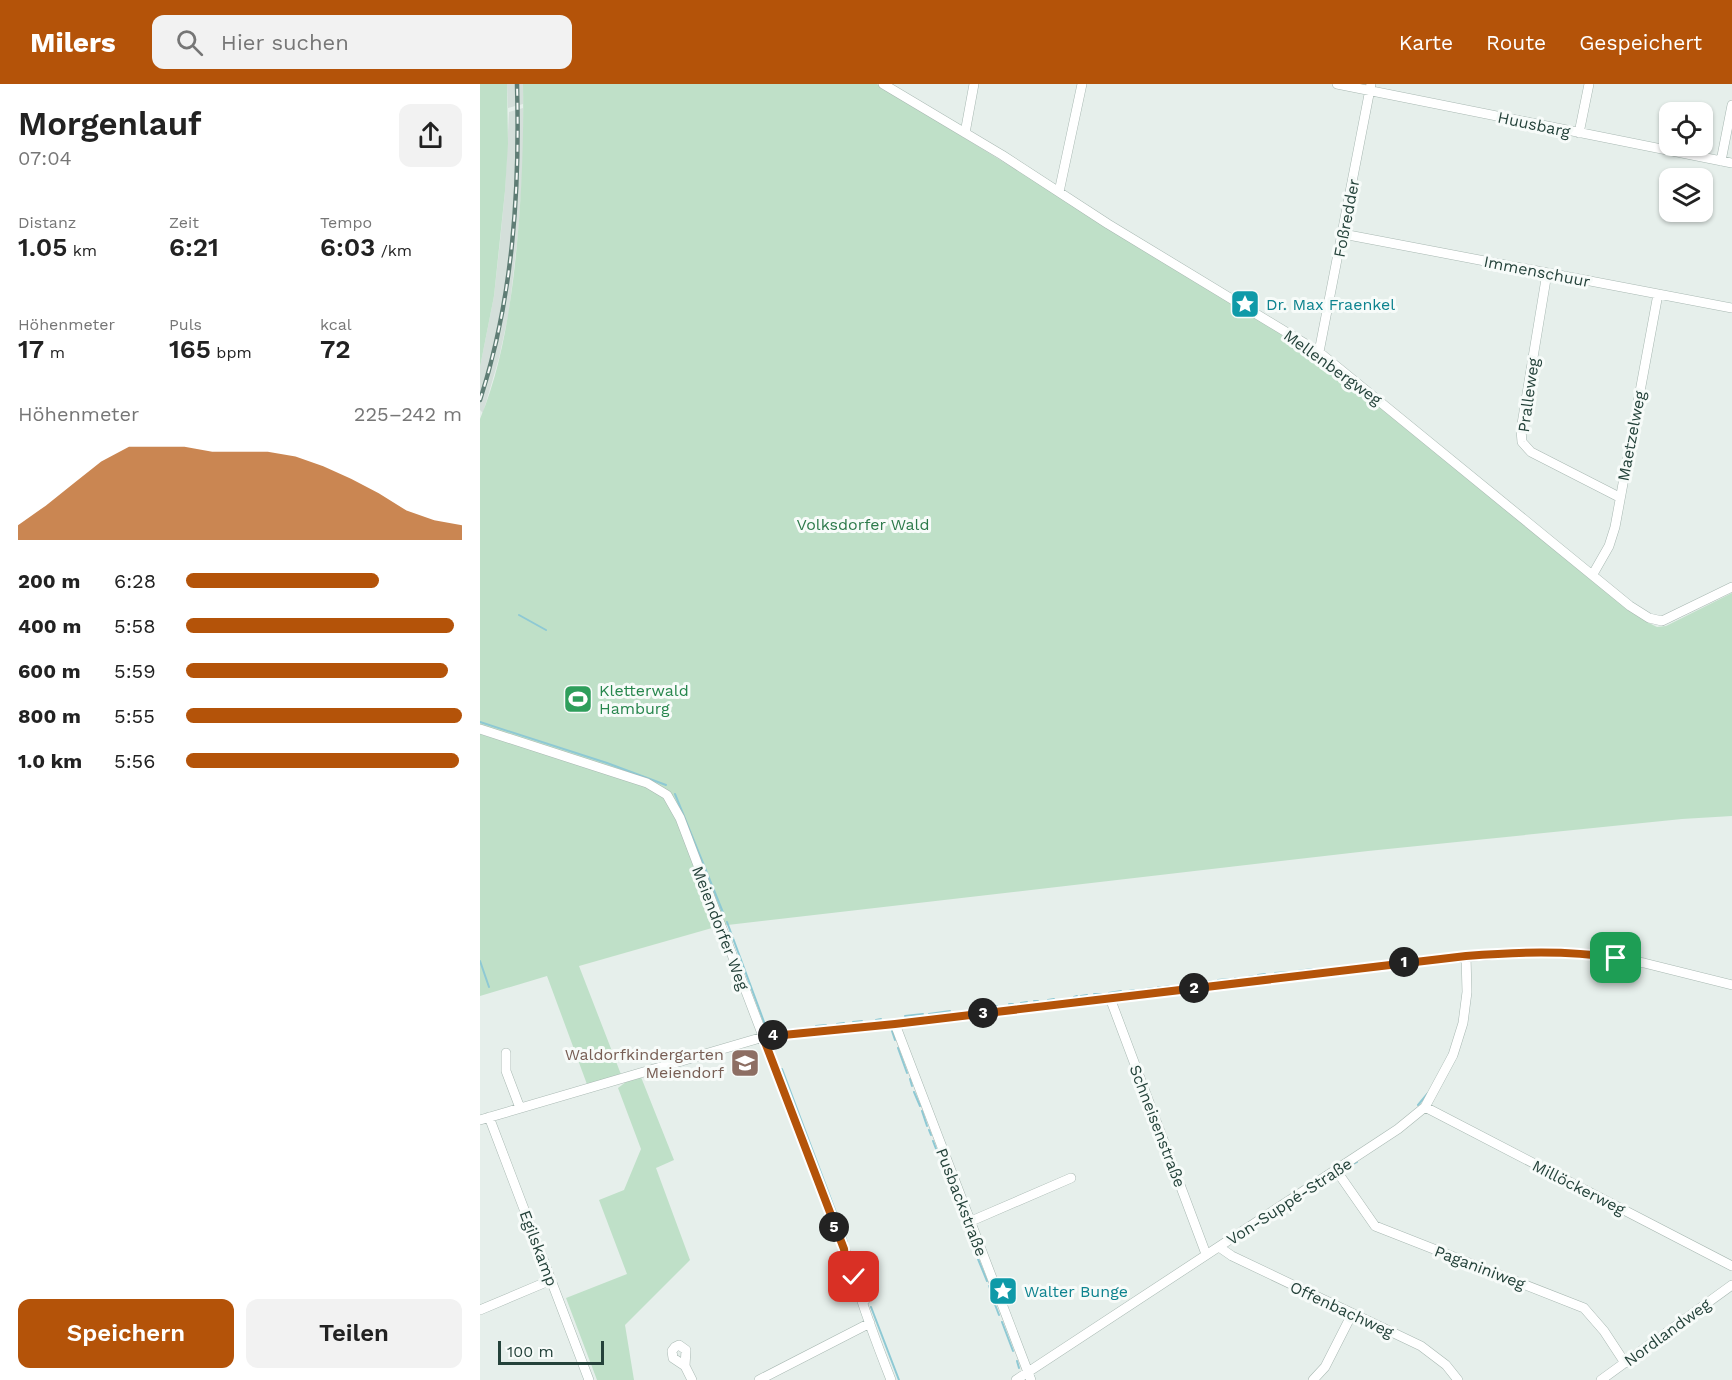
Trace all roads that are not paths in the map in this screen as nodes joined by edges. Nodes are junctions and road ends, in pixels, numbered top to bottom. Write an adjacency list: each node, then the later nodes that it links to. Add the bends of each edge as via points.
1 (883, 84): 8 (street, Mellenbergweg)
2 (974, 84): 8 (street)
3 (1082, 84): 12 (street)
4 (1336, 84): 6 (street, Huusbarg)
5 (1589, 84): 9 (street)
6 (1370, 87): 9 (street, Huusbarg); 13 (street, Foßredder)
7 (1732, 105): 10 (street)
8 (965, 133): 12 (street, Mellenbergweg)
9 (1580, 133): 10 (street, Huusbarg)
10 (1721, 160): 11 (street, Huusbarg)
11 (1732, 163)
12 (1059, 192): 17 (street, Mellenbergweg)
13 (1343, 234): 14 (street, Immenschuur); 17 (street, Foßredder)
14 (1547, 273): 15 (street, Immenschuur); 18 (street, Pralleweg, via 1522,442 1532,452)
15 (1658, 294): 16 (street, Immenschuur); 18 (street, Maetzelweg)
16 (1732, 308)
17 (1319, 352): 19 (street, Mellenbergweg)
18 (1619, 497): 19 (street, Maetzelweg, via 1609,546)
19 (1593, 574): 20 (street, Mellenbergweg, via 1630,606 1656,621)
20 (1732, 587)
21 (480, 729): 26 (street, Meiendorfer Weg, via 647,783 667,795 680,818)
22 (1466, 956): 23 (street, via 1590,954); 24 (street); 28 (street, Von-Suppé-Straße, via 1463,1023 1453,1055)
23 (1732, 985)
24 (1110, 998): 25 (street); 35 (street, Schneisenstraße)
25 (895, 1024): 26 (street); 33 (street, Pusbackstraße)
26 (763, 1037): 29 (street); 41 (street, Meiendorfer Weg, via 844,1249 861,1274)
27 (506, 1053): 29 (street, via 506,1071)
28 (1425, 1107): 31 (street, Von-Suppé-Straße); 36 (street, Millöckerweg)
29 (520, 1108): 30 (street)
30 (484, 1119): 37 (street, Egilskamp)
31 (1336, 1170): 34 (street, Von-Suppé-Straße); 42 (street, Paganiniweg, via 1375,1226 1584,1308)
32 (1071, 1178): 33 (street)
33 (969, 1222): 44 (street, Pusbackstraße)
34 (1219, 1248): 35 (street, Von-Suppé-Straße); 40 (street, Offenbachweg)
35 (1206, 1254): 44 (street, Von-Suppé-Straße)
36 (1732, 1266)
37 (551, 1280): 39 (street); 45 (street, Egilskamp)
38 (1731, 1287): 42 (street, Nordlandweg)
39 (480, 1310)
40 (1352, 1314): 50 (street, via 1325,1367); 51 (street, Offenbachweg, via 1421,1346)
41 (870, 1323): 47 (street); 48 (street, Meiendorfer Weg)
42 (1625, 1362): 52 (street, Nordlandweg)
43 (685, 1366): 46 (street)
44 (1029, 1376): 49 (street, Von-Suppé-Straße)
45 (589, 1380)
46 (692, 1380)
47 (759, 1380)
48 (891, 1380)
49 (1016, 1380)
50 (1313, 1380)
51 (1458, 1380)
52 (1601, 1380)

